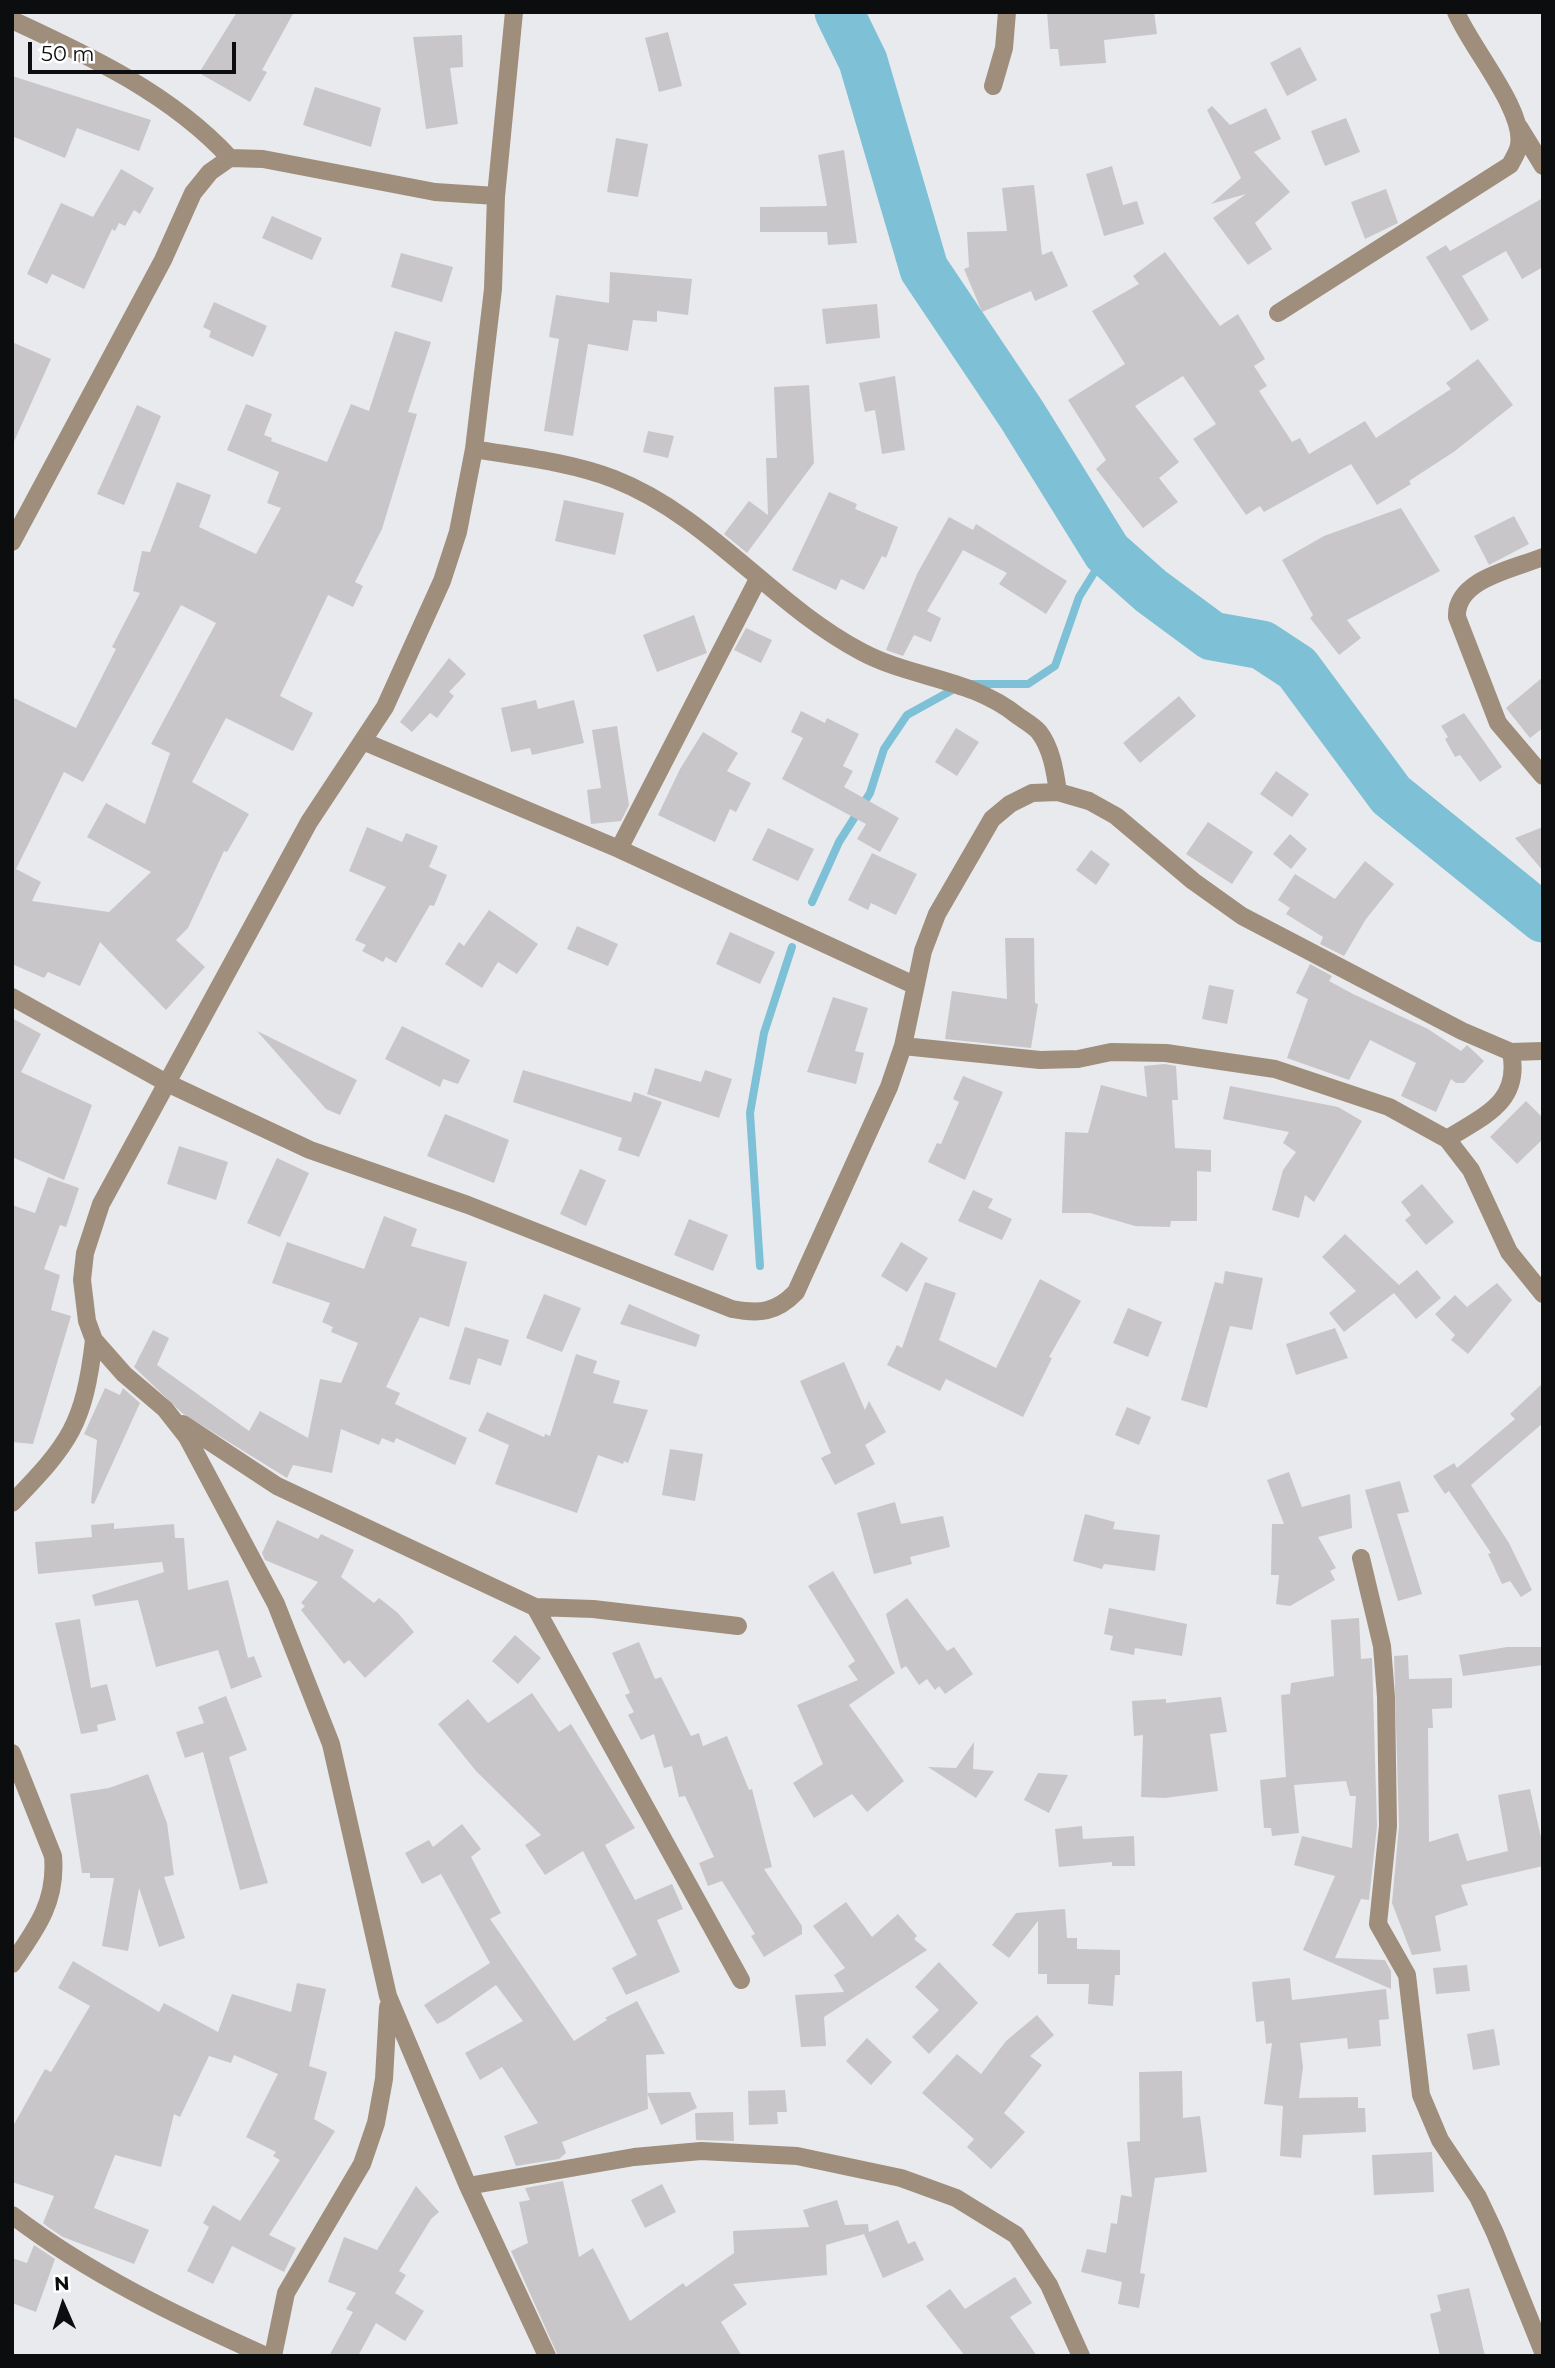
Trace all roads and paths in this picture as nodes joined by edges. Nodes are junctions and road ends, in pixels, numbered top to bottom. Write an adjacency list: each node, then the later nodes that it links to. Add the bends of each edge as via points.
1 (514, 12): 9 (street)
2 (1007, 12): 5 (street, via 1004,48)
3 (1456, 12): 6 (street, via 1466,37 1511,105)
4 (12, 20): 7 (street, via 79,51 167,103 202,128)
5 (993, 86)
6 (1519, 127): 8 (street); 10 (street, via 1520,147 1510,165)
7 (230, 158): 9 (street, via 263,159 435,192); 12 (street, via 210,172 193,193 163,260)
8 (1543, 166)
9 (496, 196): 11 (street, via 493,289)
10 (1279, 313)
11 (474, 449): 14 (street, via 550,461 613,478 666,503); 15 (street, via 458,532 442,581)
12 (12, 542)
13 (1543, 557): 16 (street, via 1473,585 1456,605 1498,723)
14 (758, 579): 17 (street, via 816,625 864,653 962,684 1004,705 1039,732 1054,763); 18 (street)
15 (365, 742): 18 (street); 24 (street, via 309,822)
16 (1543, 776)
17 (1058, 792): 19 (street, via 1032,793 992,819 937,914); 23 (street, via 1089,801 1116,816 1242,916)
18 (619, 849): 19 (street)
19 (914, 985): 21 (street)
20 (12, 997): 24 (street)
21 (903, 1046): 24 (street, via 875,1121 796,1292 784,1305 751,1313 732,1310 468,1205 310,1150); 25 (street, via 1040,1060 1111,1052 1166,1053 1275,1069 1389,1107)
22 (1543, 1051): 23 (street)
23 (1511, 1052): 25 (street, via 1515,1073 1503,1101)
24 (165, 1082): 27 (street, via 92,1230 82,1280)
25 (1447, 1139): 26 (street, via 1471,1170 1509,1252)
26 (1543, 1294)
27 (94, 1340): 28 (street); 29 (street, via 87,1389 73,1431 55,1460)
28 (165, 1409): 31 (street, via 277,1486); 36 (street, via 222,1498 276,1604 331,1744)
29 (12, 1503)
30 (1361, 1558): 39 (street, via 1382,1646 1388,1733 1388,1826 1378,1924 1407,1975 1421,2095 1440,2140 1478,2197)
31 (535, 1607): 32 (street); 35 (street)
32 (738, 1626)
33 (12, 1753): 34 (street, via 54,1869 48,1909)
34 (12, 1964)
35 (741, 1980)
36 (387, 1996): 37 (street); 41 (street, via 388,2040 376,2123 362,2164 286,2293)
37 (468, 2186): 42 (street); 43 (street, via 634,2157 701,2151 797,2156 901,2178 956,2198 1016,2235 1049,2285)
38 (12, 2215): 40 (street, via 104,2277 180,2318)
39 (1543, 2352)
40 (266, 2356)
41 (273, 2356)
42 (547, 2356)
43 (1081, 2356)

